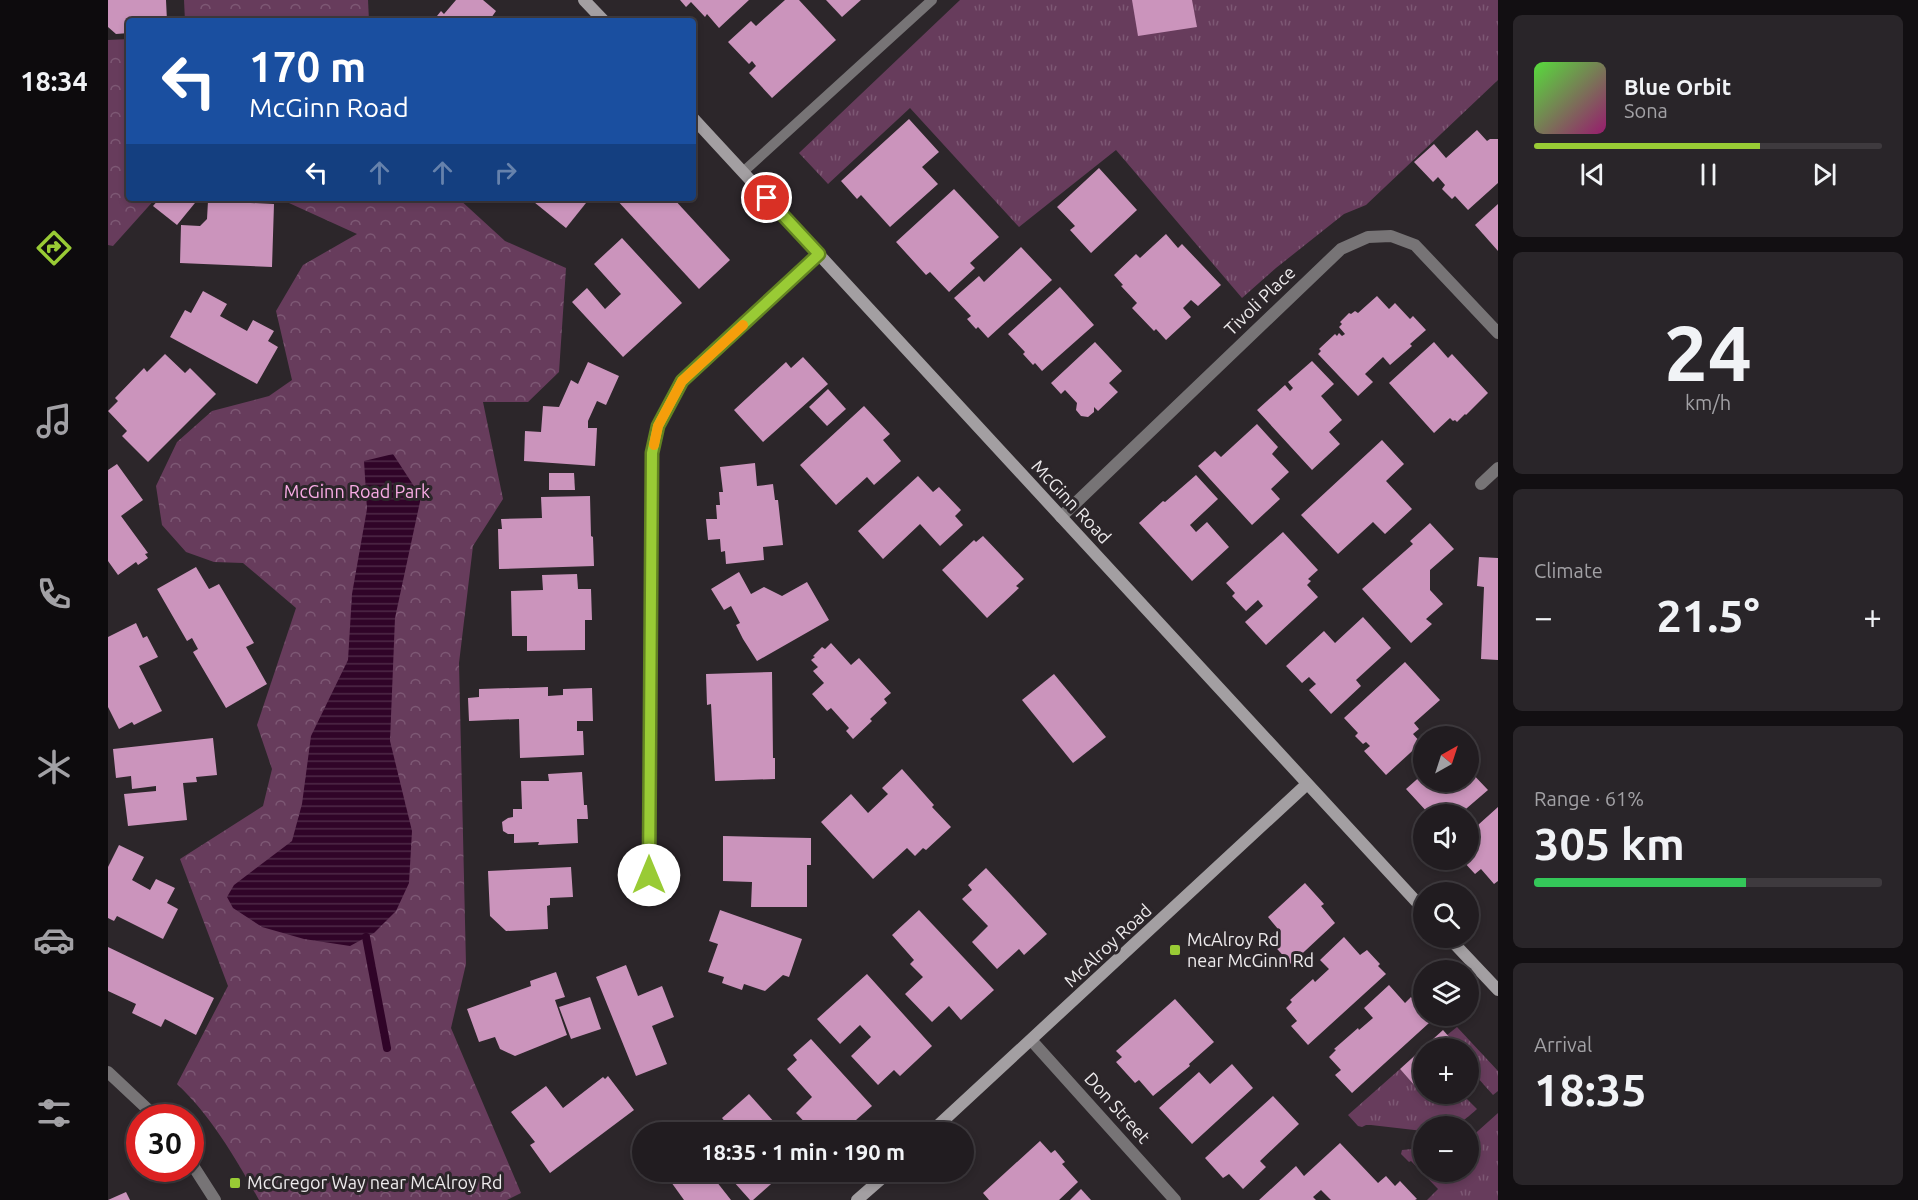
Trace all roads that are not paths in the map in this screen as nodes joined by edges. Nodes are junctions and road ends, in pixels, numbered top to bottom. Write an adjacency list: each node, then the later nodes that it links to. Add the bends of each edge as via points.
1 (584, 0): 3 (street)
2 (932, 0): 5 (lane)
3 (601, 18)
4 (696, 121): 5 (street, McGinn Road)
5 (743, 172): 6 (street, McGinn Road)
6 (819, 254): 10 (street, McGinn Road); 12 (street, via 682,381 658,426 652,453)
7 (1498, 333): 10 (street, Tivoli Place, via 1415,245 1391,236 1368,237 1341,249)
8 (1498, 468): 9 (street)
9 (1482, 484)
10 (1061, 517): 11 (street, McGinn Road)
11 (1307, 784): 13 (street, McGinn Road); 16 (street, McAlroy Road)
12 (649, 875)
13 (1413, 898)
14 (1458, 948): 15 (street)
15 (1498, 990)
16 (1032, 1041): 19 (street, McAlroy Road); 24 (street, Don Street)
17 (108, 1072): 18 (street)
18 (142, 1104)
19 (943, 1122)
20 (203, 1182): 22 (street)
21 (878, 1182): 23 (street)
22 (214, 1200)
23 (857, 1200)
24 (1175, 1200)

